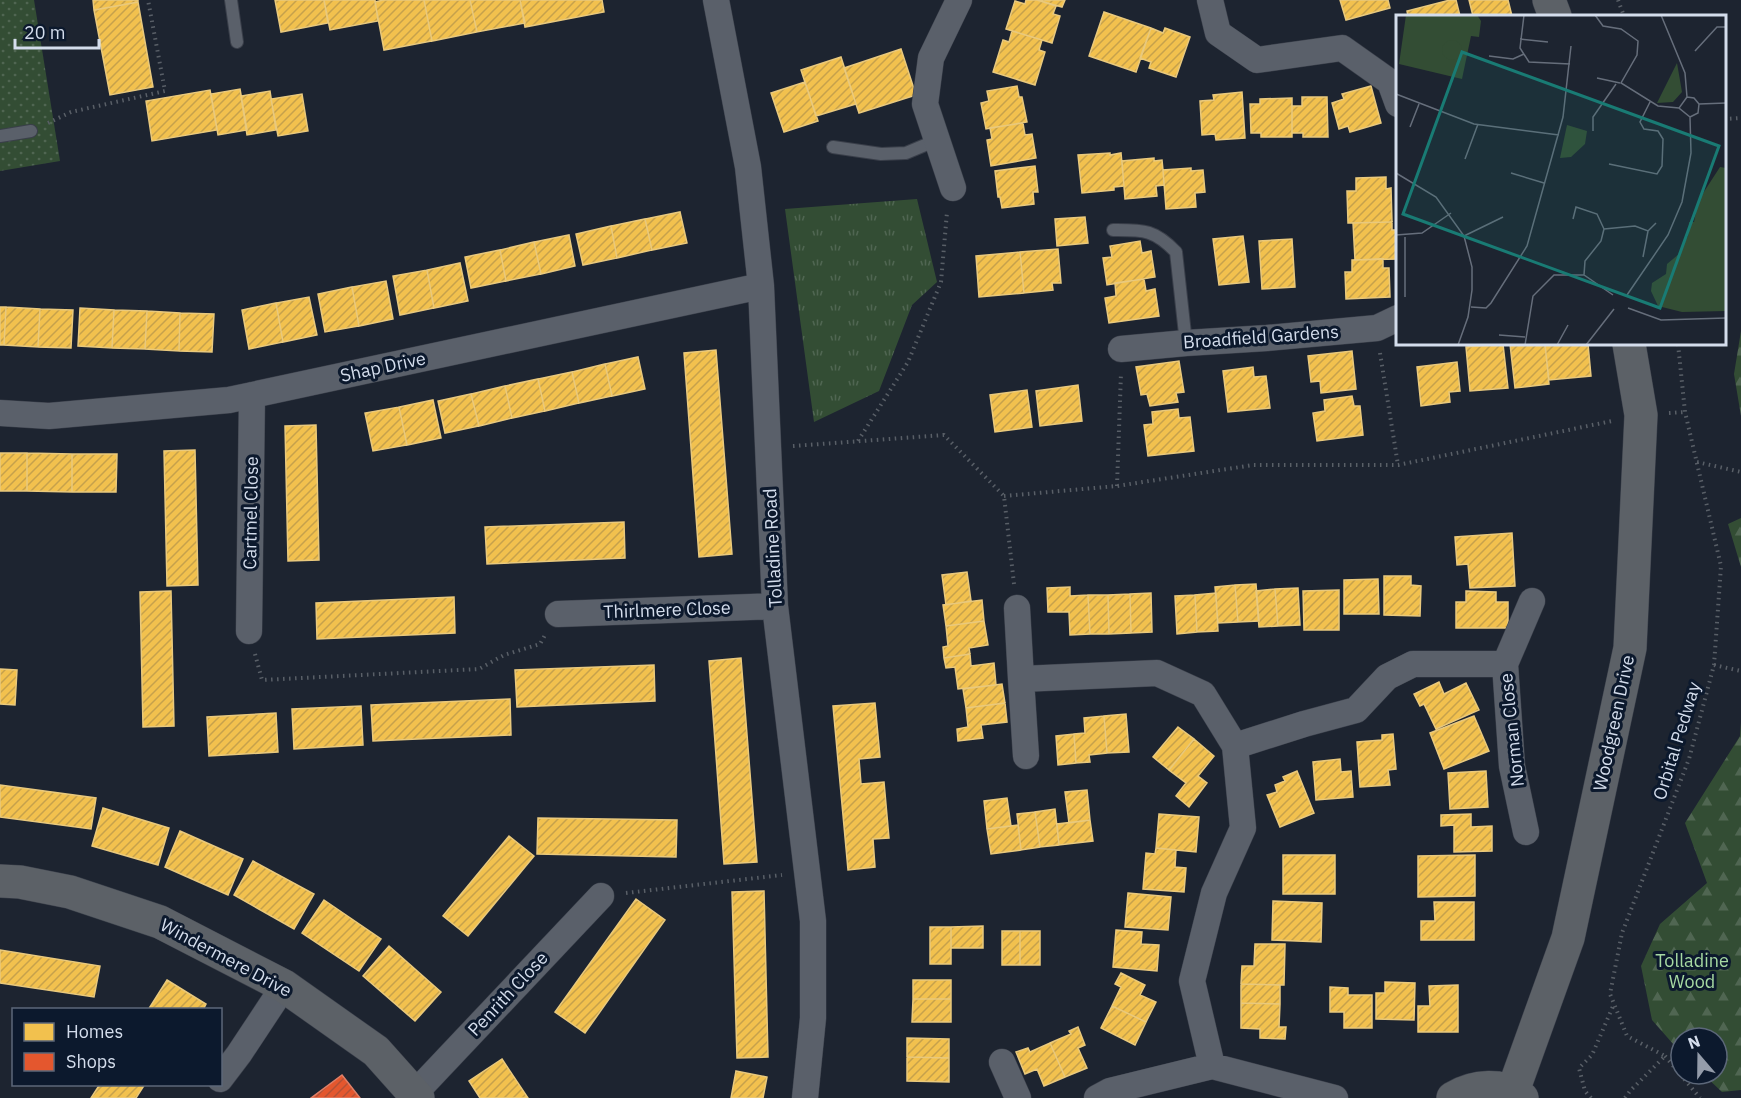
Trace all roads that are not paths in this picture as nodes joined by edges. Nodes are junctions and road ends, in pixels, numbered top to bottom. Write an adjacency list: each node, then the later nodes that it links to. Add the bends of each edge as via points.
1 (231, 0): 7 (lane)
2 (716, 0): 15 (street, Tolladine Road, via 748,167)
3 (959, 0): 11 (street, via 932,58 925,104)
4 (1210, 0): 8 (street, via 1218,33 1257,60 1342,48 1390,82)
5 (1549, 0): 6 (main road)
6 (1556, 15)
7 (237, 42)
8 (1396, 98)
9 (31, 131): 10 (lane)
10 (0, 136)
11 (937, 140): 12 (lane, via 906,153 881,154); 13 (street)
12 (833, 147)
13 (953, 188)
14 (1113, 230): 17 (lane, via 1149,231 1176,252)
15 (761, 286): 20 (street, Shap Drive); 23 (street, Tolladine Road)
16 (1387, 323): 17 (street, Broadfield Gardens, via 1267,338)
17 (1186, 343): 19 (street, Broadfield Gardens)
18 (1629, 345): 38 (main road, Woodgreen Drive, via 1641,415 1630,648 1568,938)
19 (1121, 349)
20 (252, 395): 21 (street, Shap Drive, via 49,416); 26 (street, Cartmel Close)
21 (0, 413)
22 (1532, 602): 27 (street, Norman Close)
23 (775, 606): 25 (street, Thirlmere Close); 40 (street, Tolladine Road, via 813,921 813,1018)
24 (1017, 609): 28 (street)
25 (558, 614)
26 (249, 631)
27 (1505, 664): 29 (street, Norman Close, via 1413,664 1387,677 1356,710); 31 (street, Norman Close, via 1512,766)
28 (1021, 679): 29 (street, via 1157,673 1203,694); 30 (street)
29 (1235, 746): 36 (street, via 1243,828 1214,893 1192,981)
30 (1026, 756)
31 (1526, 831)
32 (0, 881): 34 (main road, Windermere Drive, via 70,892 159,922)
33 (601, 896): 39 (street, Penrith Close)
34 (284, 986): 37 (street); 39 (main road, Windermere Drive, via 376,1051)
35 (1002, 1062): 41 (street)
36 (1212, 1066): 42 (street, via 1110,1091); 43 (street)
37 (222, 1076)
38 (1518, 1094): 44 (main road, via 1484,1086)
39 (416, 1095)
40 (805, 1098)
41 (1018, 1098)
42 (1097, 1098)
43 (1335, 1098)
44 (1453, 1098)

